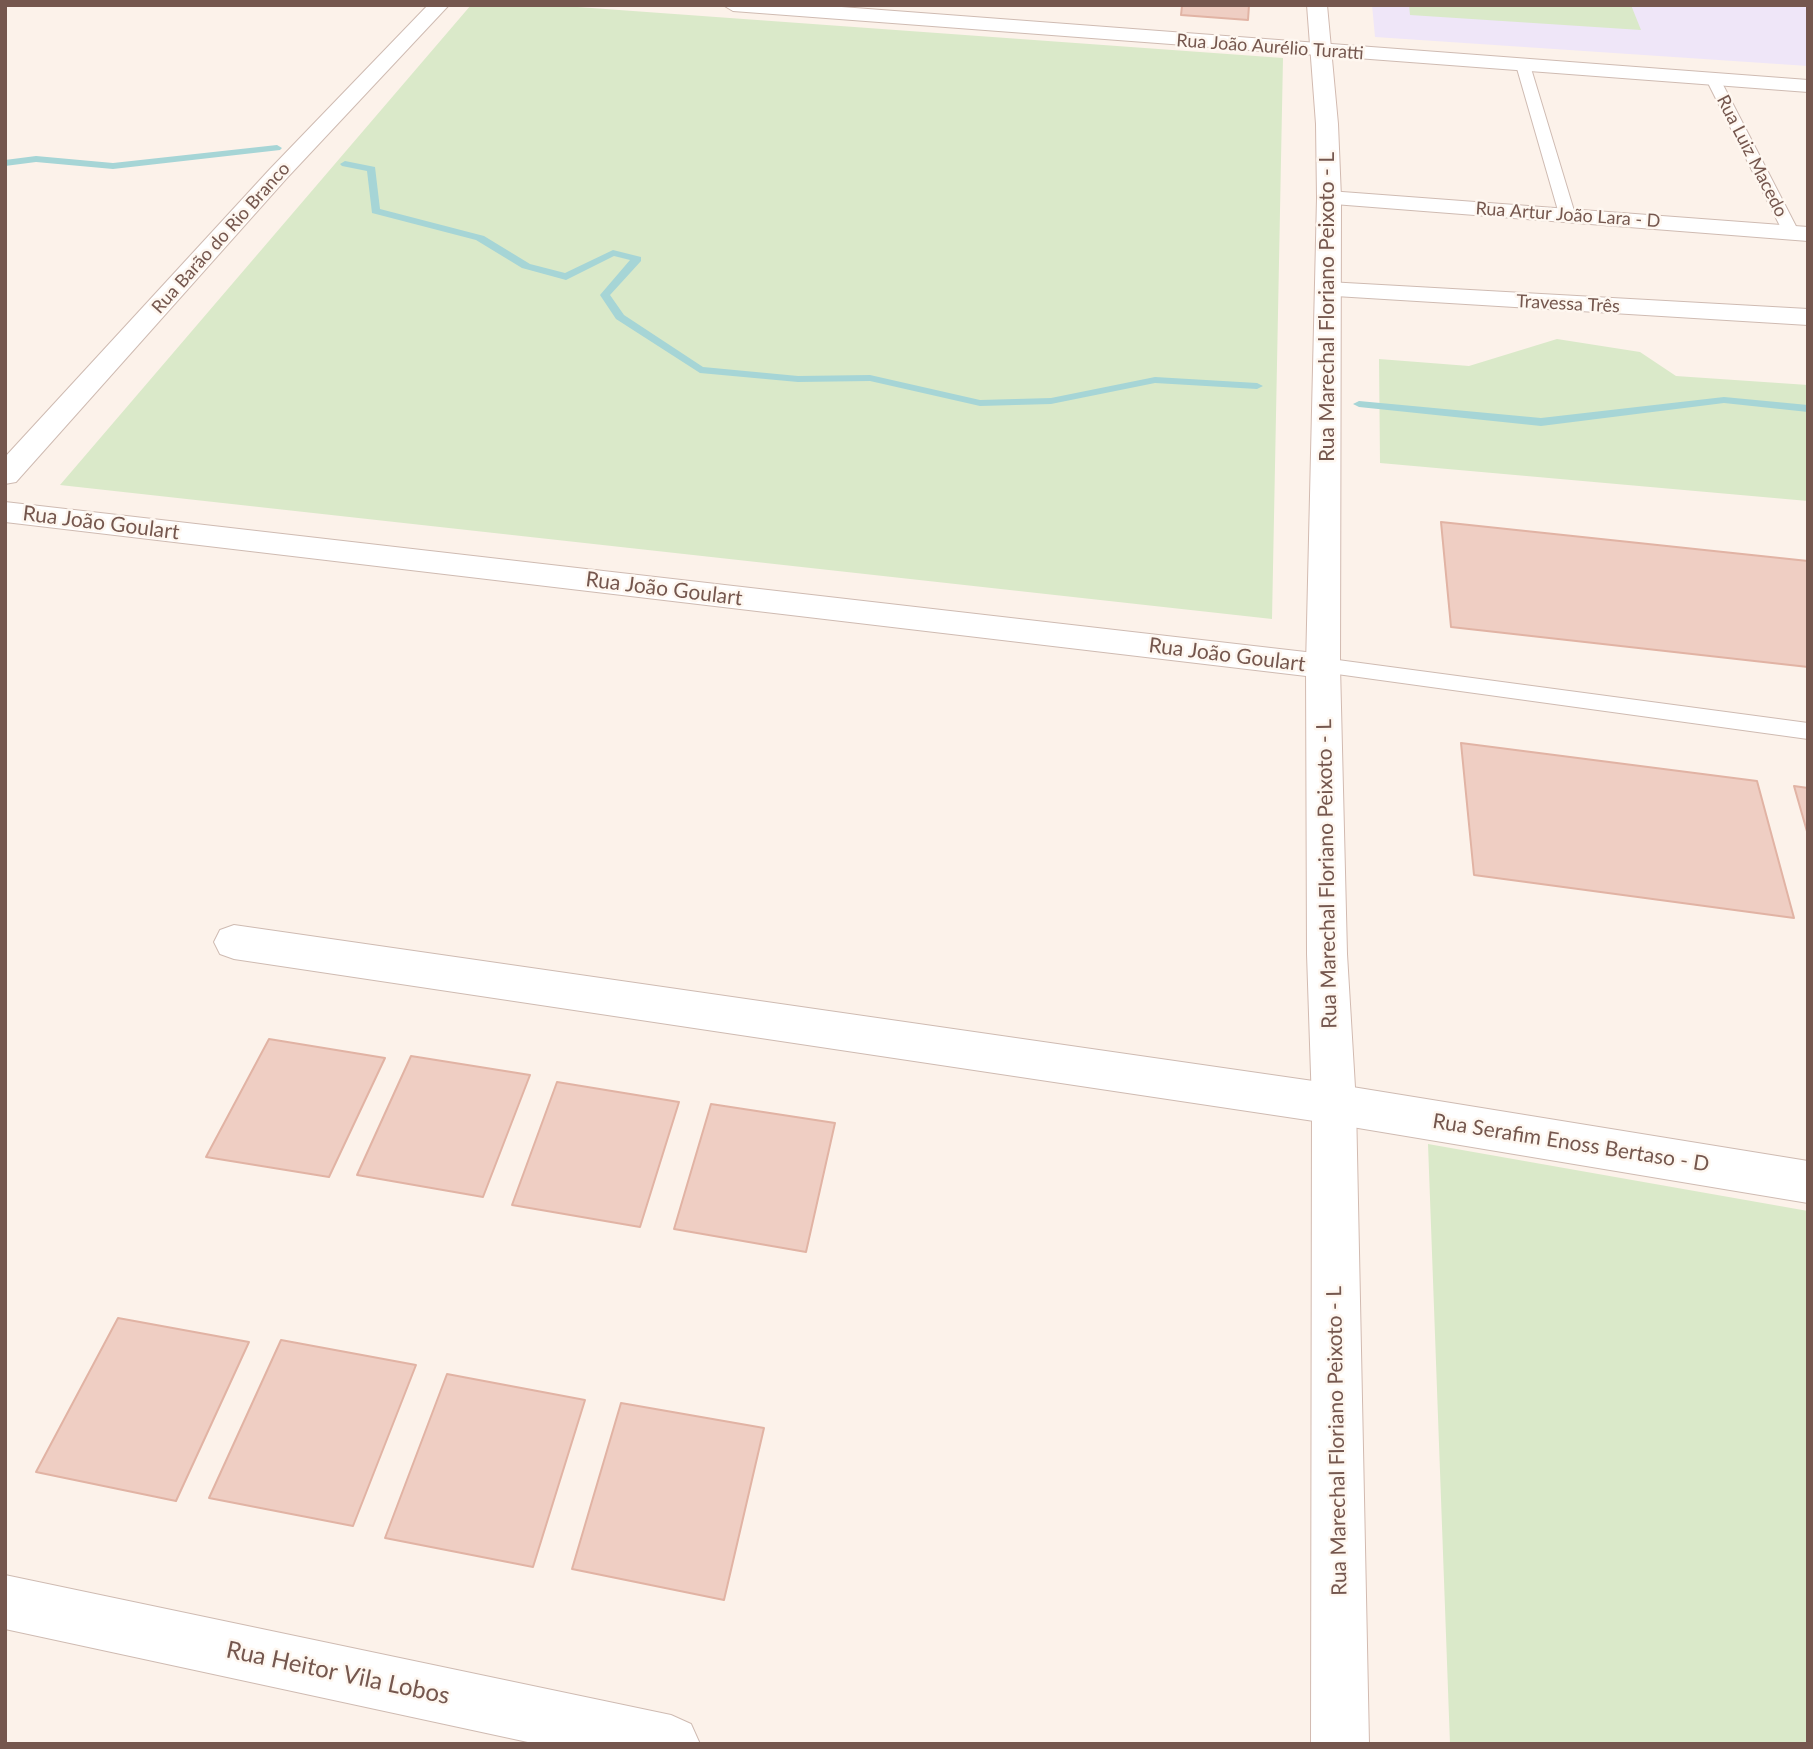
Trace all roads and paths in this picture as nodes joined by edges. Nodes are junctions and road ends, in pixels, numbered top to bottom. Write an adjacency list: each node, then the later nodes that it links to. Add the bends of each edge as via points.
1 (439, 5): 13 (street, Rua Barão do Rio Branco, via 278,174)
2 (733, 5): 4 (street, Rua João Aurélio Turatti)
3 (1317, 5): 4 (street, Rua Marechal Floriano Peixoto - L)
4 (1320, 51): 5 (street, Rua João Aurélio Turatti); 8 (street, Rua Marechal Floriano Peixoto - L)
5 (1523, 65): 6 (street, Rua João Aurélio Turatti); 9 (lane)
6 (1713, 79): 7 (street, Rua João Aurélio Turatti); 10 (lane, Rua Luiz Macedo)
7 (1808, 86)
8 (1329, 198): 9 (street, Rua Artur João Lara - D); 11 (street, Rua Marechal Floriano Peixoto - L)
9 (1567, 214): 10 (street, Rua Artur João Lara - D)
10 (1799, 233)
11 (1328, 290): 12 (street, Travessa Três); 15 (street, Rua Marechal Floriano Peixoto - L)
12 (1808, 317)
13 (5, 475)
14 (5, 512): 15 (street, Rua João Goulart)
15 (1323, 666): 16 (lane); 18 (street, Rua Marechal Floriano Peixoto - L)
16 (1808, 731)
17 (234, 942): 18 (street, Rua Serafim Enoss Bertaso - D)
18 (1334, 1104): 19 (street, Rua Serafim Enoss Bertaso - D); 22 (street, Rua Marechal Floriano Peixoto - L)
19 (1808, 1182)
20 (5, 1602): 21 (street, Rua Heitor Vila Lobos)
21 (671, 1744)
22 (1340, 1744)

